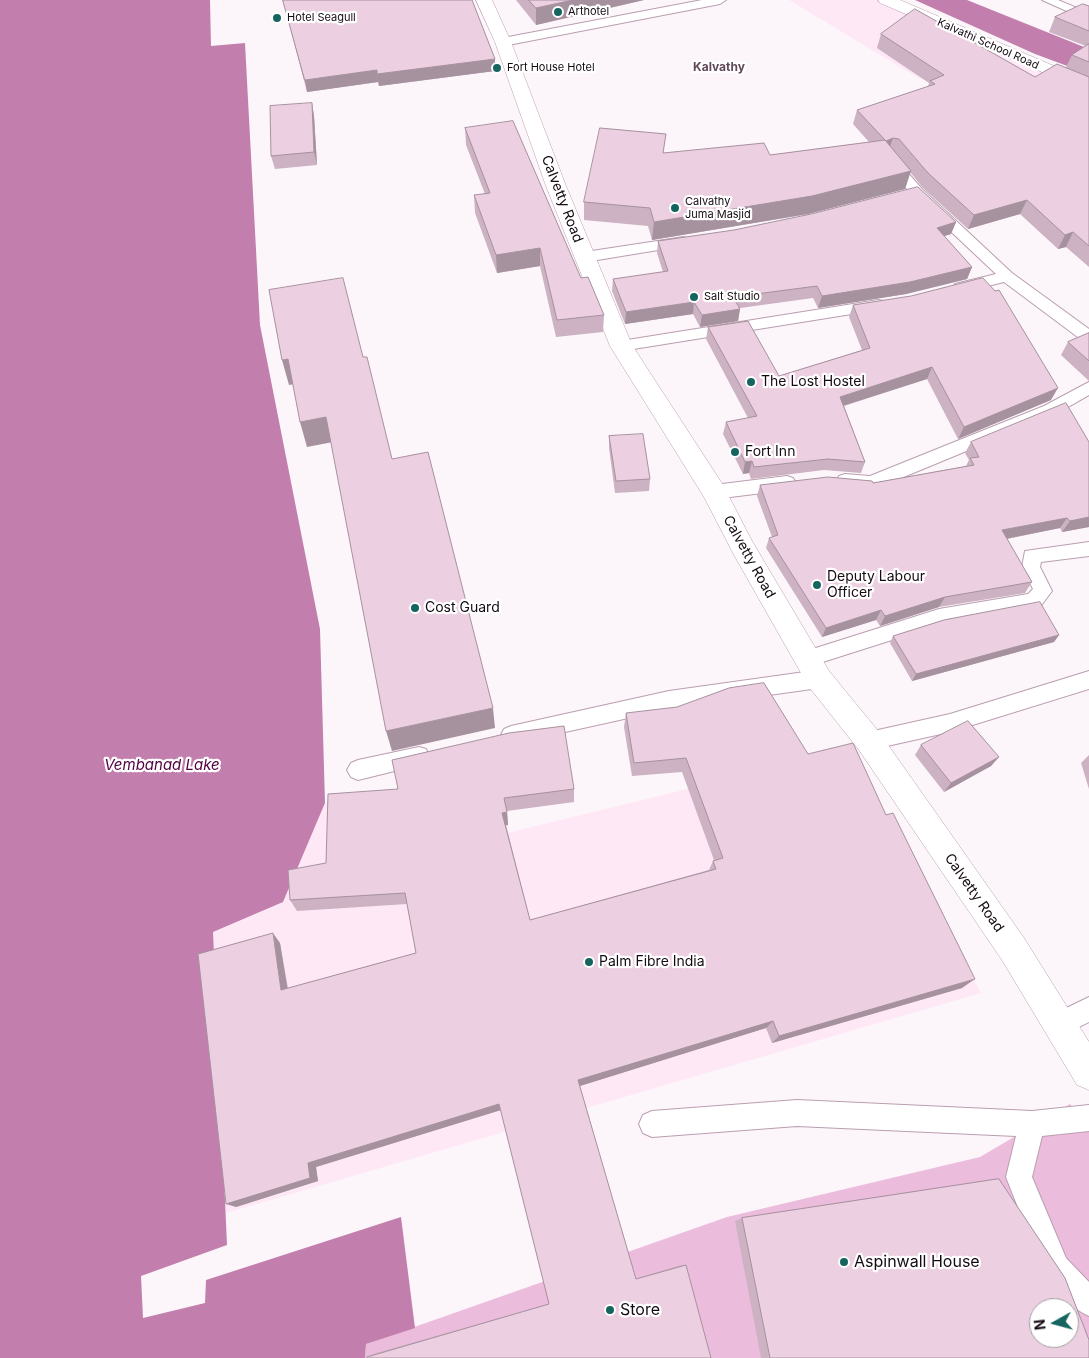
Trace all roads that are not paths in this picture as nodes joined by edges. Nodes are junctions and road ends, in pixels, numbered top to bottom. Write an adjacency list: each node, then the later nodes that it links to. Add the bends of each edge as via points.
1 (484, 0): 6 (street, Calvetty Road)
2 (720, 0): 6 (lane)
3 (886, 0): 7 (street, Kalvathi School Road)
4 (1048, 0): 5 (lane)
5 (1089, 17)
6 (503, 42): 12 (street, Calvetty Road)
7 (1089, 87)
8 (888, 158): 9 (lane)
9 (917, 192): 10 (lane); 13 (lane)
10 (899, 197)
11 (702, 239): 12 (lane)
12 (585, 257): 17 (street, Calvetty Road)
13 (1007, 276): 14 (lane); 16 (lane)
14 (942, 292)
15 (896, 302): 17 (lane)
16 (1087, 333)
17 (621, 346): 21 (street, Calvetty Road)
18 (1089, 388): 19 (lane, via 1050,410 871,483)
19 (824, 479)
20 (806, 481): 21 (lane)
21 (714, 492): 23 (street, Calvetty Road)
22 (1089, 549): 23 (lane, via 1032,556 1030,567 1043,591 1033,601 939,617)
23 (813, 669): 25 (lane); 26 (street, Calvetty Road)
24 (1089, 680): 26 (lane, via 950,723)
25 (494, 739)
26 (869, 741): 30 (street, Calvetty Road, via 1012,949)
27 (436, 752): 28 (lane)
28 (358, 770)
29 (1089, 1009): 30 (lane)
30 (1059, 1025): 31 (street, Calvetty Road)
31 (1089, 1073)
32 (1089, 1118): 34 (lane)
33 (652, 1124): 34 (lane, via 797,1113)
34 (1032, 1124): 35 (lane, via 1018,1177 1056,1268)
35 (1089, 1302)

